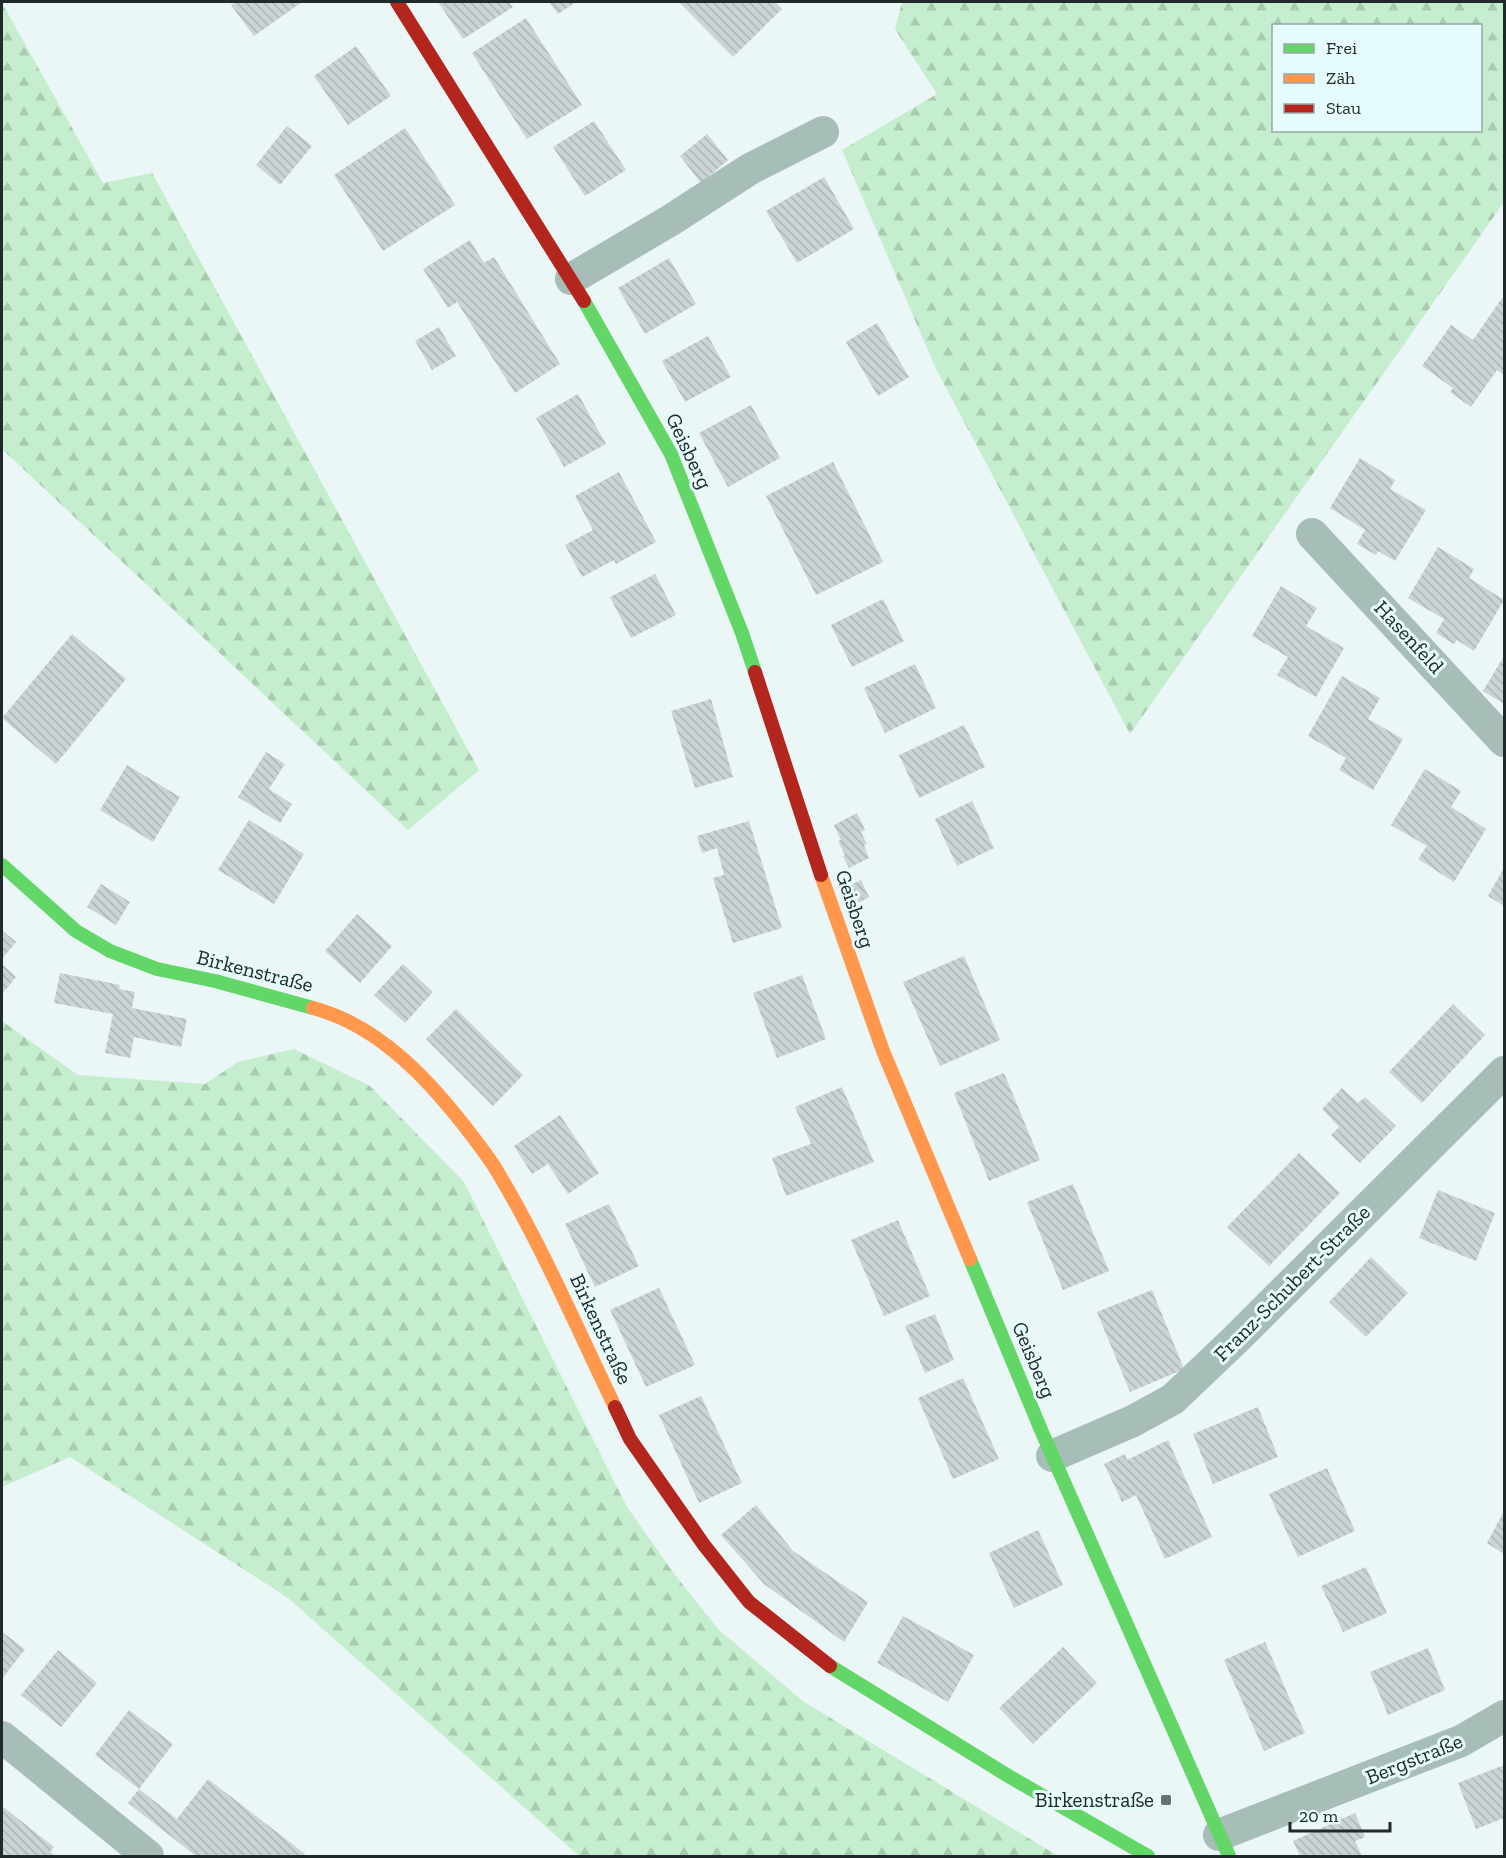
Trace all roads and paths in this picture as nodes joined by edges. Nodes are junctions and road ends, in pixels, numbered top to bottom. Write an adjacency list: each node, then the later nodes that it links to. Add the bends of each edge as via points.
1 (397, 2): 3 (street, Geisberg)
2 (823, 132): 3 (street, via 750,170)
3 (571, 279): 8 (street, Geisberg, via 671,454 748,650 834,915 883,1051)
4 (1312, 534): 5 (street, Hasenfeld)
5 (1504, 741)
6 (2, 865): 13 (street, Birkenstraße, via 76,931 110,951 157,969 326,1011 377,1037 425,1079 496,1169 546,1262 630,1439 749,1602 829,1666)
7 (1504, 1072): 8 (street, Franz-Schubert-Straße, via 1173,1399)
8 (1052, 1456): 11 (street, Geisberg)
9 (1504, 1716): 11 (street, Bergstraße, via 1461,1742)
10 (2, 1737): 12 (street)
11 (1224, 1846)
12 (148, 1857)
13 (1148, 1857)

